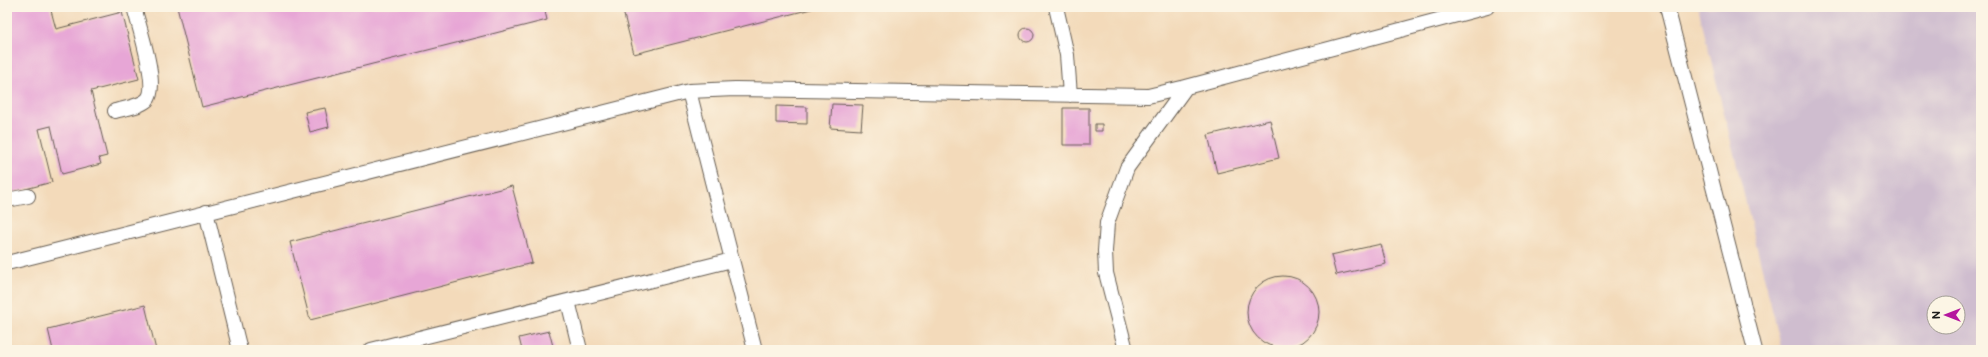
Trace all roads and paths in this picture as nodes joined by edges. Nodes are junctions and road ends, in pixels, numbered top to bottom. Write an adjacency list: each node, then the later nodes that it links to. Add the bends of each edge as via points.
1 (134, 7): 8 (lane, via 152,88 148,99 138,105)
2 (1056, 7): 7 (lane, via 1067,55)
3 (1488, 7): 5 (lane)
4 (1667, 7): 20 (lane)
5 (1186, 87): 7 (lane, via 1148,96); 19 (lane, via 1127,168 1107,223 1106,273)
6 (689, 91): 7 (lane, via 735,89); 11 (lane); 12 (lane)
7 (1070, 95)
8 (115, 111)
9 (28, 196): 10 (lane)
10 (7, 200)
11 (206, 212): 13 (lane); 15 (lane)
12 (732, 260): 14 (lane); 18 (lane)
13 (7, 263)
14 (568, 301): 16 (lane); 17 (lane)
15 (240, 350)
16 (371, 350)
17 (580, 350)
18 (755, 350)
19 (1126, 350)
20 (1755, 350)

